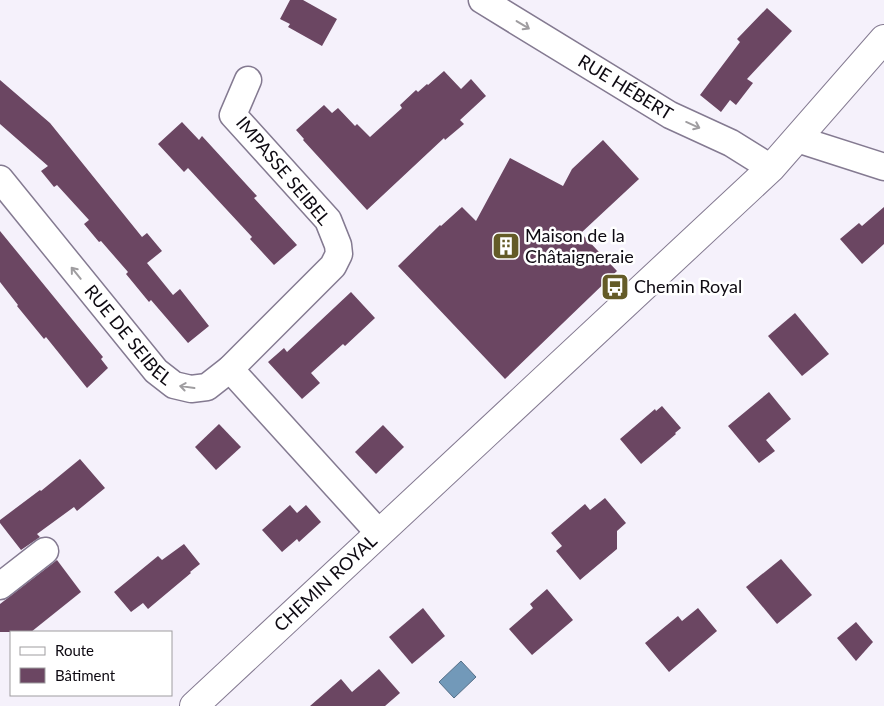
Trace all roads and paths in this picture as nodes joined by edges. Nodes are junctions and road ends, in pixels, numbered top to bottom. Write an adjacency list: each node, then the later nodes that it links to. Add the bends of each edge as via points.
1 (482, 0): 6 (street, RUE HÉBERT, one-way to 6, via 670,115 731,143)
2 (884, 39): 4 (street, CHEMIN ROYAL)
3 (248, 80): 8 (street, IMPASSE SEIBEL, via 233,115 328,220 339,254 333,266)
4 (797, 138): 5 (street); 6 (street, CHEMIN ROYAL)
5 (884, 167)
6 (771, 168): 9 (street, CHEMIN ROYAL)
7 (0, 180): 8 (street, RUE DE SEIBEL, one-way to 7, via 207,387 191,389 174,385 156,371)
8 (230, 369): 9 (street)
9 (378, 533): 12 (street, CHEMIN ROYAL)
10 (45, 551): 11 (street)
11 (0, 586)
12 (194, 706)

